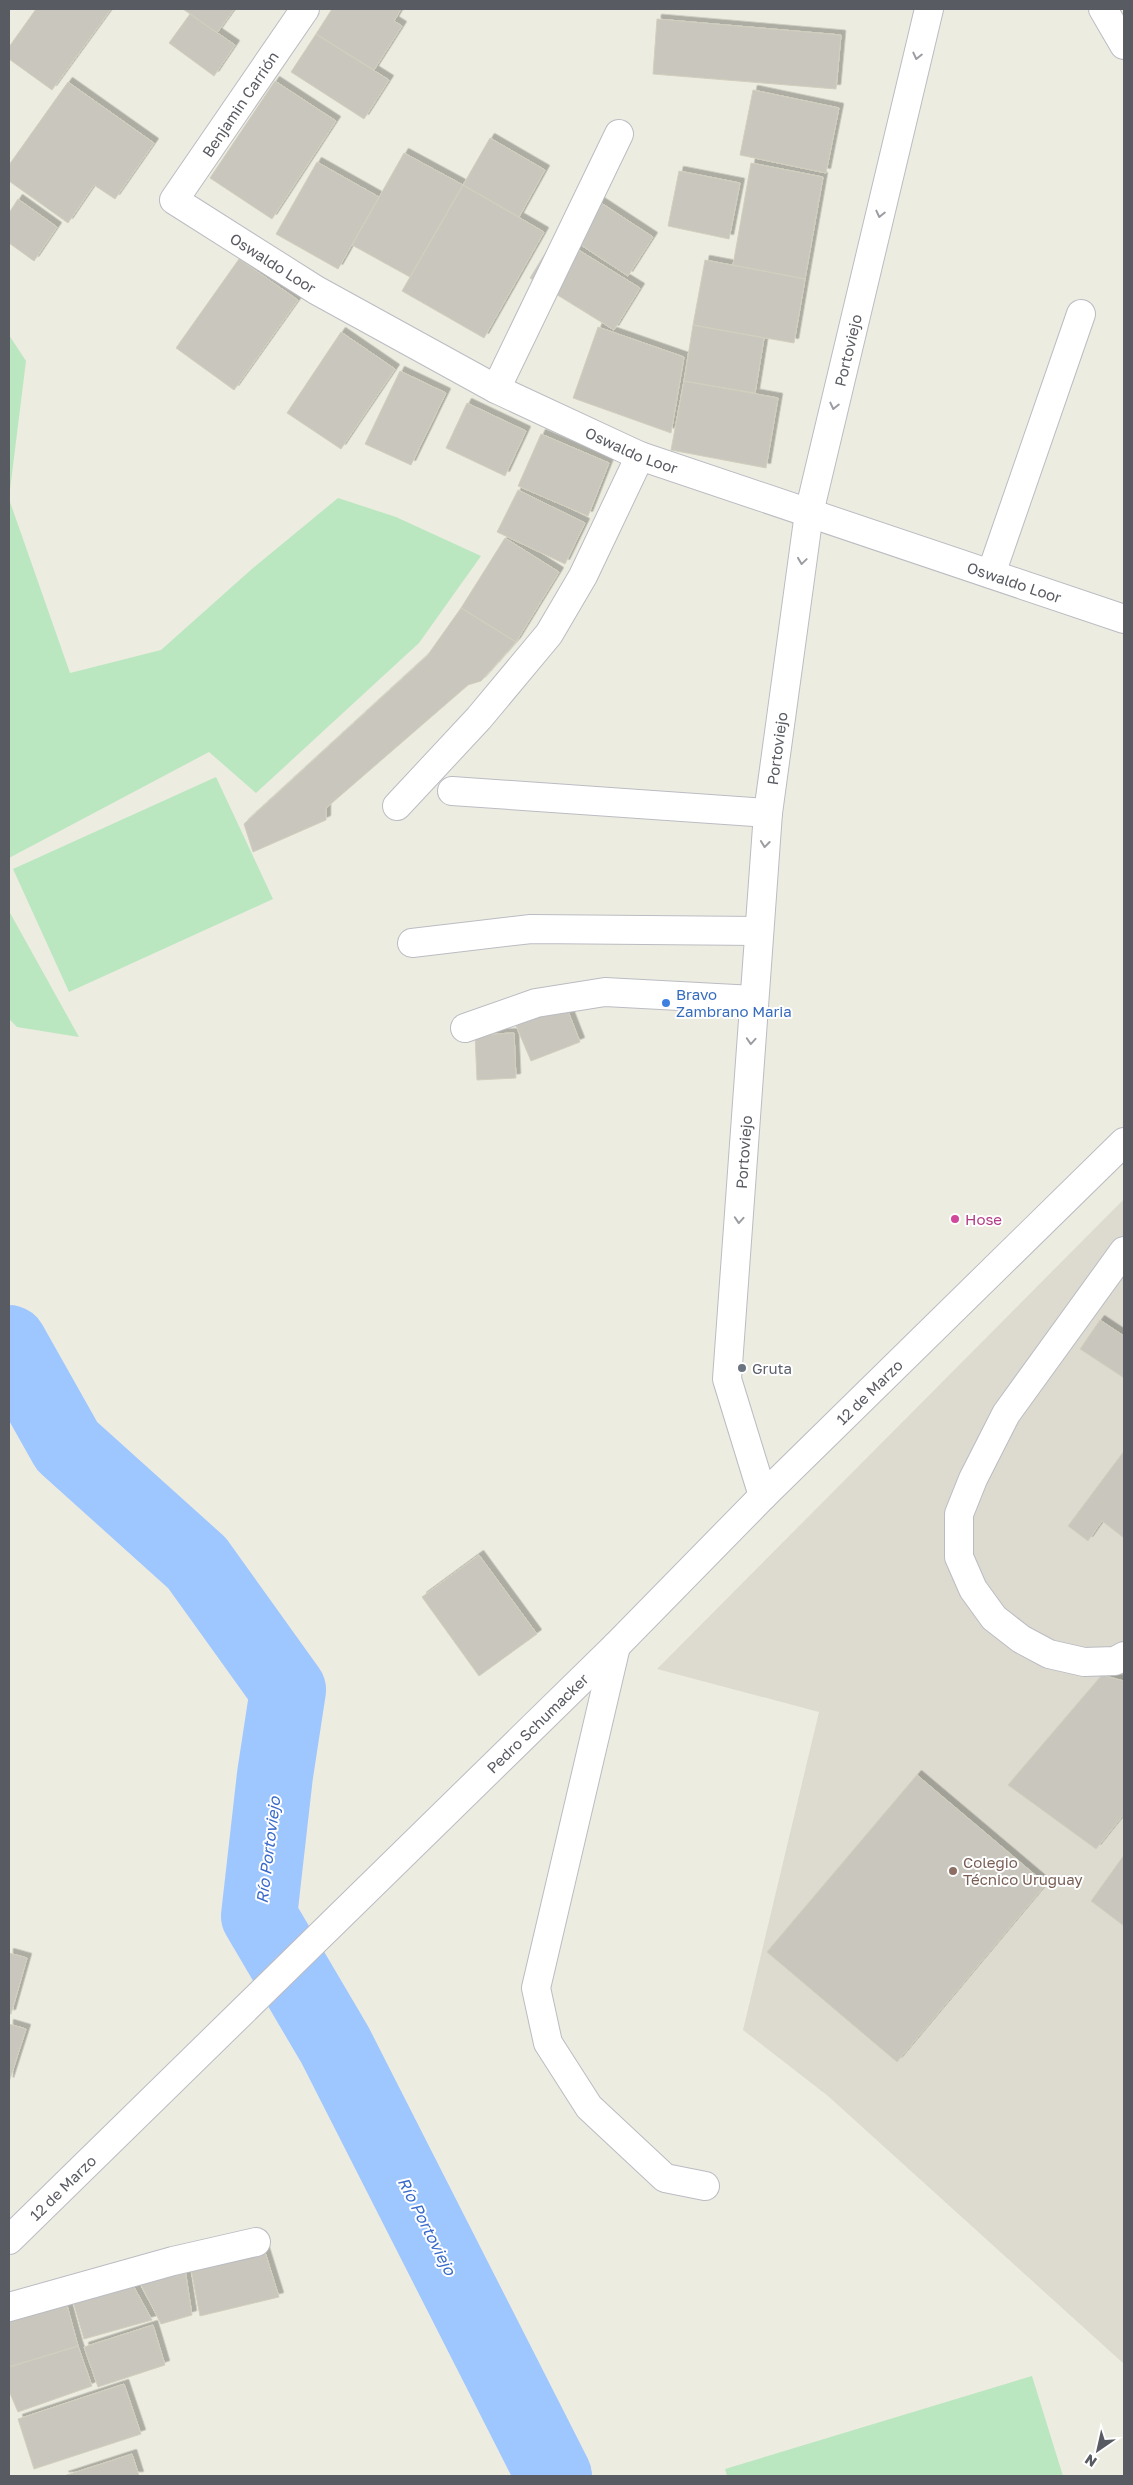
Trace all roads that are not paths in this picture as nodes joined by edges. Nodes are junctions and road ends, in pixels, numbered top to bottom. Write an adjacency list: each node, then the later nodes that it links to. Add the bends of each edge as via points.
1 (305, 9): 6 (street, Benjamin Carrión)
2 (928, 9): 10 (street, Portoviejo, one-way to 10)
3 (1103, 9): 4 (street)
4 (1124, 44)
5 (619, 134): 8 (street)
6 (174, 200): 8 (street, Oswaldo Loor, via 316,290)
7 (1082, 314): 11 (street)
8 (496, 389): 9 (street, Oswaldo Loor)
9 (640, 456): 10 (street, Oswaldo Loor); 14 (street, via 583,576 549,634 479,718)
10 (809, 513): 11 (street, Oswaldo Loor); 15 (street, Portoviejo, one-way to 15)
11 (991, 574): 12 (street, Oswaldo Loor)
12 (1124, 619)
13 (452, 791): 15 (street)
14 (397, 806)
15 (768, 813): 16 (street, Portoviejo, one-way to 16)
16 (759, 931): 17 (street, via 531,929); 18 (street, Portoviejo)
17 (412, 943)
18 (754, 1000): 19 (street, via 605,992 536,1003); 23 (street, Portoviejo, one-way to 23, via 727,1379)
19 (465, 1028)
20 (1124, 1142): 23 (street, 12 de Marzo)
21 (1124, 1251): 22 (street)
22 (1115, 1282): 25 (street, via 1006,1414 973,1479 960,1514 959,1557 973,1588 994,1618 1021,1639 1049,1654 1084,1662 1115,1662)
23 (763, 1496): 24 (street, 12 de Marzo)
24 (616, 1646): 26 (street, Pedro Schumacker); 27 (street, via 536,1988 548,2042 589,2106 665,2178)
25 (1124, 1656)
26 (116, 2134): 28 (street, 12 de Marzo)
27 (705, 2186)
28 (9, 2240)
29 (256, 2242): 30 (street, via 173,2261)
30 (9, 2307)

